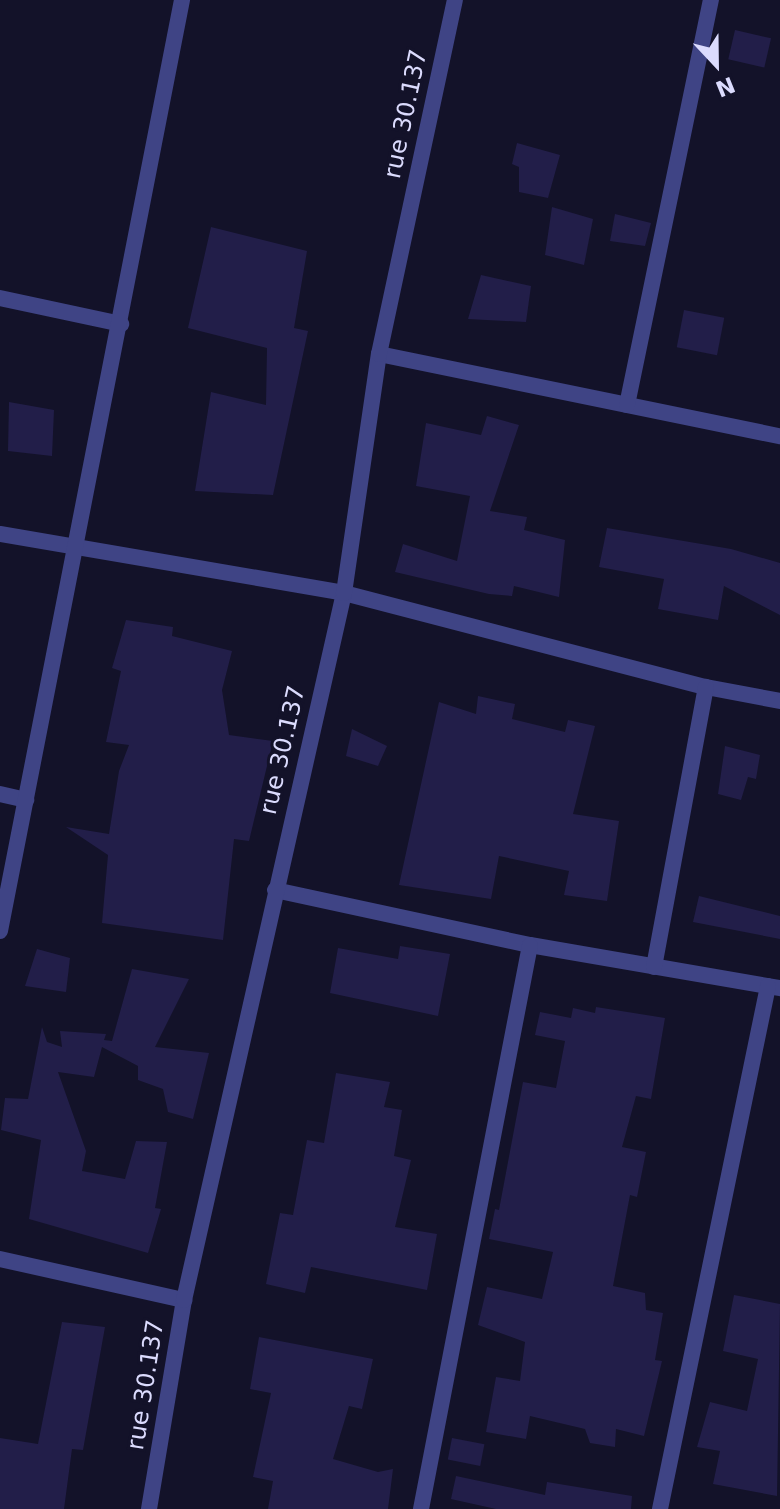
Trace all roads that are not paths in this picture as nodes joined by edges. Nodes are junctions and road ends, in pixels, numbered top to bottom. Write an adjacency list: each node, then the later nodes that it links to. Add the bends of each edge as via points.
1 (182, 0): 5 (street)
2 (455, 0): 6 (street, rue 30.137)
3 (711, 0): 7 (street)
4 (0, 298): 5 (street)
5 (121, 324): 10 (street)
6 (379, 354): 7 (street); 11 (street, rue 30.137)
7 (627, 405): 8 (street)
8 (780, 436)
9 (0, 534): 10 (street)
10 (78, 547): 11 (street); 15 (street)
11 (344, 593): 12 (street); 16 (street, rue 30.137)
12 (706, 687): 13 (street); 19 (street)
13 (780, 701)
14 (0, 794): 15 (street)
15 (26, 800): 17 (street)
16 (275, 890): 18 (street); 22 (street, rue 30.137)
17 (0, 931)
18 (530, 945): 19 (street); 24 (street)
19 (654, 967): 20 (street)
20 (774, 987): 25 (street)
21 (0, 1259): 22 (street)
22 (184, 1300): 23 (street, rue 30.137)
23 (149, 1509)
24 (421, 1509)
25 (660, 1509)

